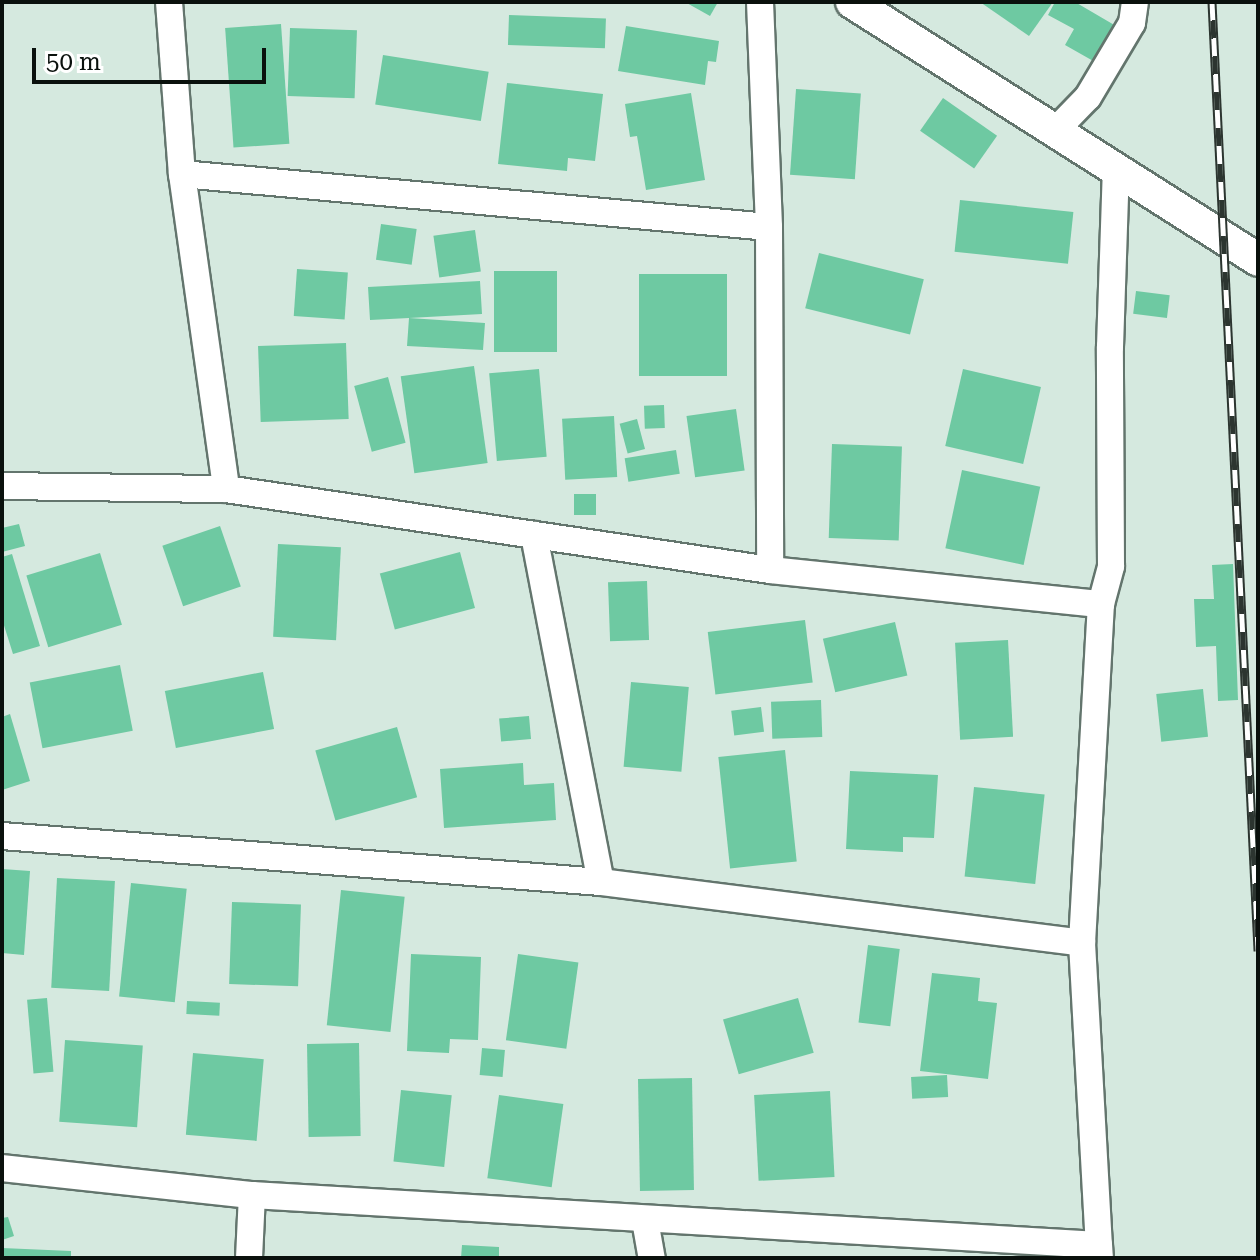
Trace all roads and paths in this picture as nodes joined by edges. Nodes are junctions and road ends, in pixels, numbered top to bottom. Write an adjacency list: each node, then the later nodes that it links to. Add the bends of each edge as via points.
1 (169, 2): 7 (street)
2 (760, 2): 8 (street)
3 (852, 2): 5 (street)
4 (1135, 2): 5 (street, via 1132,23 1088,97)
5 (1055, 131): 6 (street)
6 (1116, 169): 9 (street); 14 (street, via 1111,566)
7 (182, 174): 8 (street); 11 (street)
8 (769, 227): 13 (street)
9 (1258, 260)
10 (2, 486): 11 (street)
11 (226, 489): 12 (street)
12 (534, 535): 13 (street); 16 (street)
13 (770, 570): 14 (street)
14 (1101, 604): 17 (street)
15 (2, 836): 16 (street)
16 (601, 882): 17 (street)
17 (1082, 943): 21 (street)
18 (2, 1168): 19 (street)
19 (252, 1195): 20 (street); 22 (street)
20 (645, 1220): 21 (street); 23 (street)
21 (1099, 1252)
22 (249, 1258)
23 (652, 1258)

